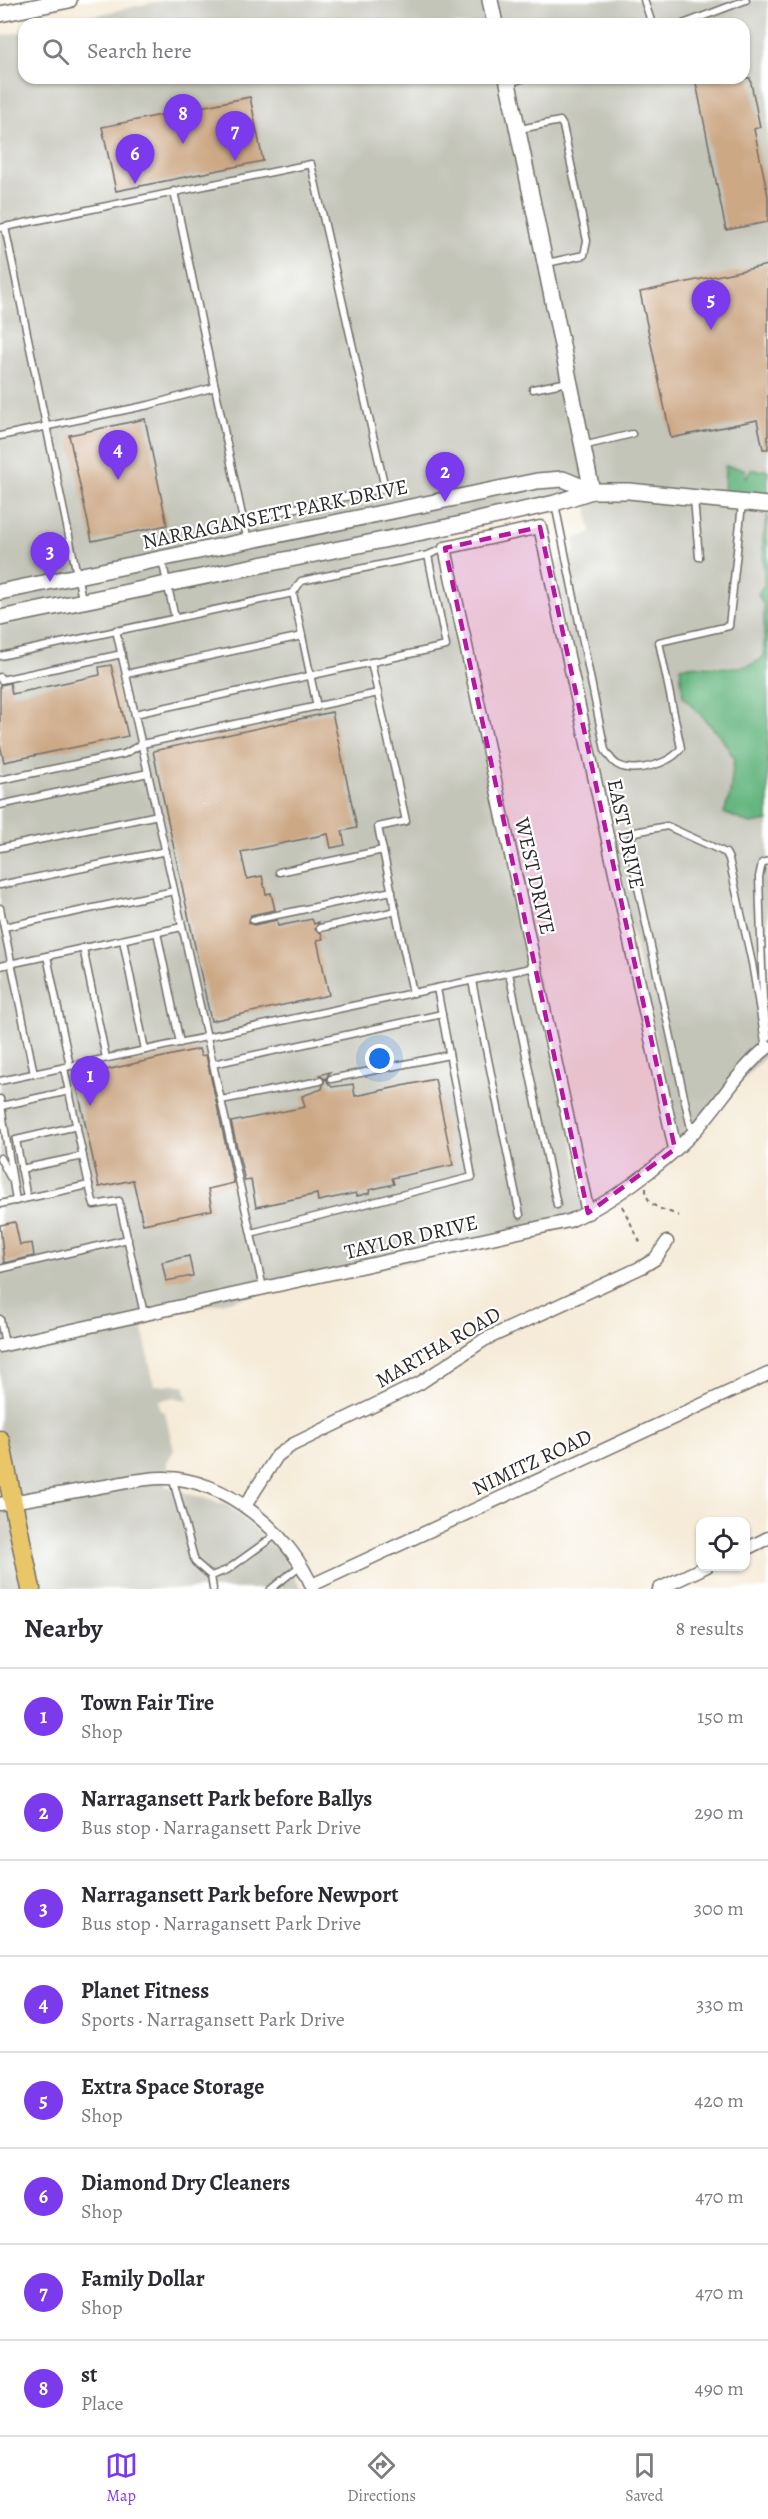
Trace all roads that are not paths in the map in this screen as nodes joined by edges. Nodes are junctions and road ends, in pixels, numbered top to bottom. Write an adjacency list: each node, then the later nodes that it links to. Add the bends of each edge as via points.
1 (69, 0): 5 (street)
2 (490, 0): 7 (street)
3 (644, 0): 8 (lane)
4 (741, 1): 9 (lane)
5 (32, 3): 6 (street)
6 (0, 14)
7 (494, 18)
8 (650, 18)
9 (698, 18)
10 (508, 84): 11 (street)
11 (518, 130): 14 (street); 14 (lane, via 560,121 563,126 587,241 584,255)
12 (174, 191): 13 (lane); 16 (lane); 27 (lane, via 311,164 385,488)
13 (2, 227): 18 (lane)
14 (546, 263): 15 (street)
15 (570, 381): 17 (lane); 21 (street)
16 (216, 387): 18 (lane); 27 (lane)
17 (533, 389)
18 (46, 427): 20 (lane); 33 (lane)
19 (632, 434): 21 (lane)
20 (0, 436)
21 (583, 446): 22 (street)
22 (592, 491): 23 (street, NARRAGANSETT PARK DRIVE); 25 (street, NARRAGANSETT PARK DRIVE); 28 (street, NARRAGANSETT PARK DRIVE, via 563,479 537,481)
23 (694, 498): 24 (street, NARRAGANSETT PARK DRIVE); 31 (lane)
24 (742, 502): 25 (lane, via 729,626 659,642 681,748 677,755 663,761 630,769 612,762 605,750); 26 (street, NARRAGANSETT PARK DRIVE)
25 (555, 503): 34 (street, NARRAGANSETT PARK DRIVE)
26 (768, 505)
27 (243, 520): 28 (lane)
28 (248, 542): 32 (street, NARRAGANSETT PARK DRIVE)
29 (445, 548): 30 (lane); 77 (street, WEST DRIVE); 100 (street, EAST DRIVE, via 540,527)
30 (428, 555): 36 (lane, via 301,581); 44 (lane, via 446,646)
31 (699, 557)
32 (162, 559): 33 (street, NARRAGANSETT PARK DRIVE); 34 (lane)
33 (77, 576): 35 (street, NARRAGANSETT PARK DRIVE); 37 (lane)
34 (168, 583): 37 (street, NARRAGANSETT PARK DRIVE); 39 (lane)
35 (0, 592)
36 (292, 593): 39 (lane); 41 (lane)
37 (82, 600): 38 (street, NARRAGANSETT PARK DRIVE)
38 (0, 618)
39 (175, 618): 40 (lane)
40 (116, 630): 42 (lane); 43 (lane)
41 (302, 636): 45 (lane); 46 (lane)
42 (122, 654): 45 (lane); 47 (lane, via 1,680)
43 (0, 656)
44 (371, 662): 46 (lane); 48 (lane)
45 (126, 674): 50 (lane)
46 (310, 675): 49 (lane); 50 (lane)
47 (0, 677)
48 (378, 693): 49 (lane); 58 (lane, via 406,821 378,827)
49 (317, 706): 51 (lane)
50 (135, 714): 51 (lane)
51 (142, 744): 52 (lane); 53 (lane, via 124,754)
52 (148, 773): 54 (lane); 55 (lane)
53 (0, 780)
54 (0, 805)
55 (158, 815): 56 (lane); 57 (lane)
56 (0, 848)
57 (165, 850): 61 (lane); 62 (lane)
58 (383, 850): 60 (lane); 63 (lane)
59 (768, 861): 85 (lane, via 762,863 759,877)
60 (279, 872)
61 (0, 885)
62 (174, 891): 67 (lane); 68 (lane)
63 (392, 891): 65 (lane); 66 (lane)
64 (0, 908): 67 (lane)
65 (396, 912): 69 (lane); 81 (lane)
66 (253, 920)
67 (4, 927): 71 (lane)
68 (182, 927): 70 (lane); 83 (lane)
69 (320, 928)
70 (157, 932): 72 (lane); 84 (lane)
71 (3, 935): 75 (lane)
72 (123, 940): 73 (lane); 86 (lane)
73 (83, 948): 74 (lane); 88 (lane)
74 (47, 956): 75 (lane); 90 (lane)
75 (12, 963): 76 (lane); 91 (lane)
76 (0, 966)
77 (536, 967): 78 (lane); 110 (street, WEST DRIVE)
78 (510, 973): 79 (lane); 109 (lane)
79 (472, 981): 80 (lane); 111 (lane)
80 (436, 988): 81 (lane); 82 (lane)
81 (413, 993): 83 (lane)
82 (441, 1014): 87 (lane); 89 (lane)
83 (207, 1037): 84 (lane); 89 (lane)
84 (180, 1043): 86 (lane)
85 (767, 1046): 99 (street, TAYLOR DRIVE); 99 (lane, via 726,853 667,826 635,832 628,842)
86 (146, 1050): 88 (lane)
87 (449, 1055): 92 (lane); 112 (lane, via 472,1177)
88 (106, 1059): 90 (lane)
89 (213, 1064): 96 (lane)
90 (67, 1067): 91 (lane); 95 (lane)
91 (34, 1074): 93 (lane)
92 (331, 1079)
93 (0, 1081)
94 (320, 1081): 96 (lane)
95 (69, 1091): 97 (lane); 98 (lane)
96 (221, 1100): 112 (lane)
97 (1, 1102): 104 (lane)
98 (77, 1126): 101 (lane); 103 (lane, via 16,1140)
99 (692, 1134): 100 (street, TAYLOR DRIVE)
100 (675, 1149): 110 (street, TAYLOR DRIVE)
101 (83, 1156): 103 (lane); 105 (lane)
102 (0, 1158): 104 (lane)
103 (21, 1169): 106 (lane)
104 (14, 1183): 107 (lane)
105 (89, 1185): 106 (lane); 113 (lane, via 94,1205 119,1201)
106 (27, 1198): 107 (lane)
107 (16, 1201): 108 (lane)
108 (0, 1204)
109 (557, 1205)
110 (588, 1213): 116 (street, TAYLOR DRIVE, via 569,1221)
111 (520, 1215)
112 (251, 1233): 116 (lane)
113 (128, 1239): 115 (lane); 117 (lane)
114 (667, 1242): 124 (street, MARTHA ROAD, via 655,1259 642,1267 484,1340 420,1383 292,1445 277,1456)
115 (0, 1269)
116 (263, 1290): 117 (street, TAYLOR DRIVE)
117 (144, 1314): 119 (street, TAYLOR DRIVE)
118 (0, 1319): 119 (lane)
119 (3, 1345)
120 (768, 1374): 131 (street, NIMITZ ROAD)
121 (0, 1440): 123 (main road)
122 (173, 1479): 123 (street, via 135,1481); 124 (street, via 207,1488); 130 (lane, via 195,1562)
123 (6, 1503): 132 (main road)
124 (245, 1506): 125 (street)
125 (277, 1534): 128 (street); 130 (lane, via 227,1570)
126 (768, 1538): 127 (street)
127 (750, 1547)
128 (301, 1565): 131 (street); 134 (lane)
129 (697, 1571): 135 (street)
130 (211, 1576): 133 (lane)
131 (313, 1587)
132 (31, 1589)
133 (213, 1589)
134 (271, 1589)
135 (659, 1589)

